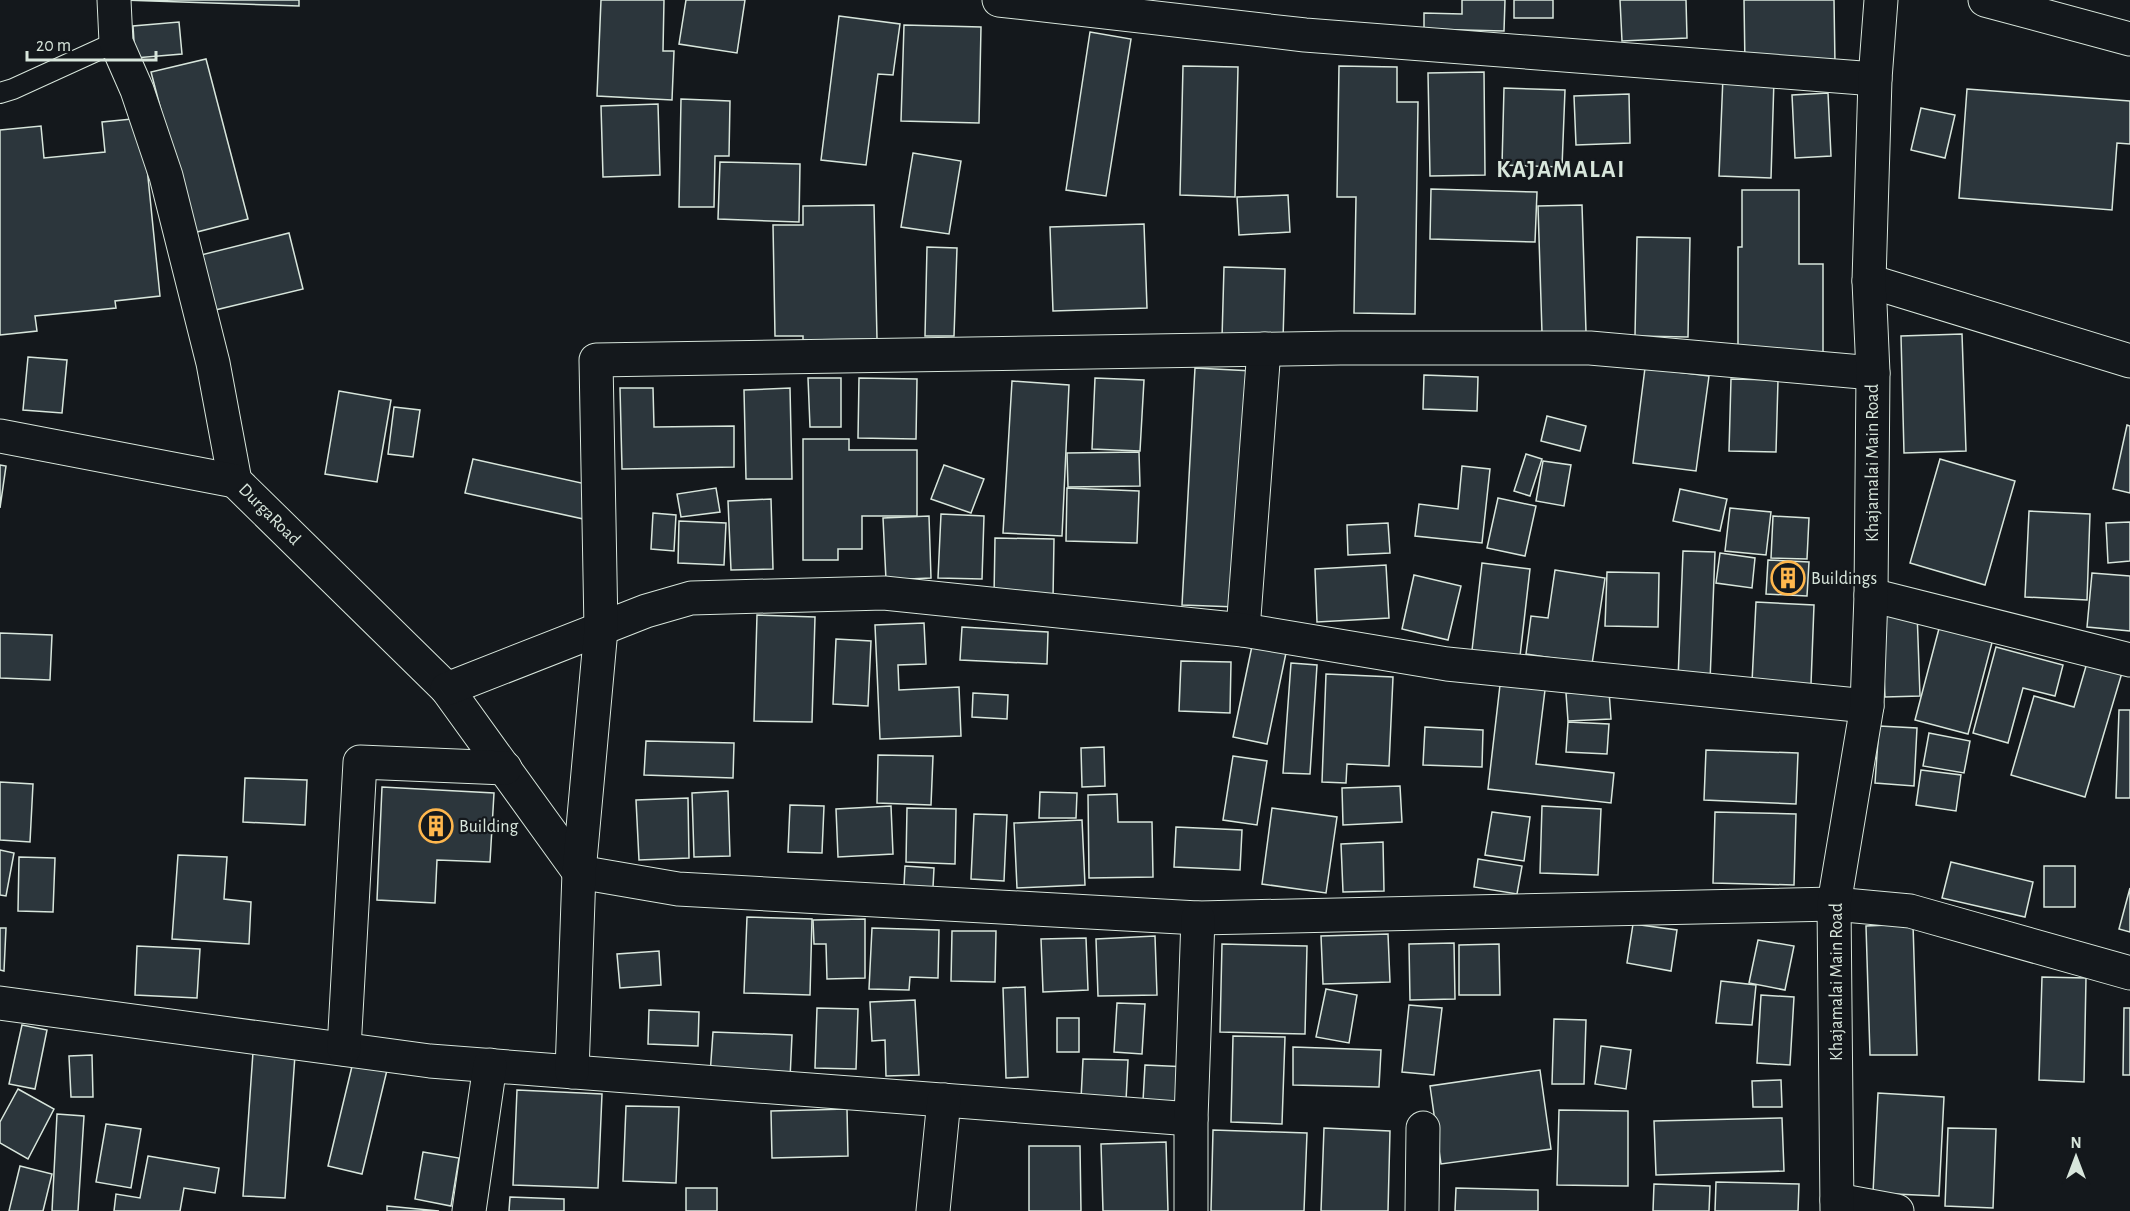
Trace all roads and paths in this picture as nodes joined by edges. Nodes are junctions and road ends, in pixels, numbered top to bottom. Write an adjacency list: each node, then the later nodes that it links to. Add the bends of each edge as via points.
1 (114, 0): 6 (street, DurgaRoad)
2 (999, 0): 7 (street, via 1305,35)
3 (1881, 0): 7 (street, Khajamalai Main Road)
4 (1985, 0): 5 (street)
5 (2130, 39)
6 (116, 42): 8 (lane); 14 (street, DurgaRoad, via 166,176 213,363)
7 (1875, 79): 9 (street, Khajamalai Main Road)
8 (0, 93)
9 (1869, 281): 11 (street); 12 (street, Khajamalai Main Road)
10 (1264, 349): 12 (street, via 1590,348); 16 (street, via 596,360); 17 (street)
11 (2130, 361)
12 (1873, 373): 15 (street, Khajamalai Main Road)
13 (0, 436): 14 (street)
14 (235, 481): 19 (street, DurgaRoad)
15 (1871, 595): 18 (street); 20 (street, Khajamalai Main Road)
16 (601, 629): 17 (street, via 691,597 884,592); 19 (street); 22 (street)
17 (1243, 630): 20 (street, via 1447,664)
18 (2130, 660)
19 (447, 689): 21 (street, DurgaRoad)
20 (1867, 706): 23 (street, Khajamalai Main Road)
21 (505, 768): 22 (street, DurgaRoad); 27 (street, via 360,762)
22 (579, 872): 24 (street, via 678,889); 29 (street)
23 (1834, 904): 24 (street); 25 (street, via 1910,911); 33 (street, Khajamalai Main Road)
24 (1197, 918): 31 (street)
25 (2130, 973)
26 (0, 1003): 27 (street)
27 (344, 1049): 28 (street)
28 (490, 1065): 29 (street); 34 (street)
29 (572, 1072): 30 (street)
30 (944, 1100): 31 (street); 35 (street)
31 (1191, 1119): 36 (street)
32 (1423, 1128): 37 (street)
33 (1837, 1205): 38 (street)
34 (469, 1211)
35 (933, 1211)
36 (1191, 1211)
37 (1422, 1211)
38 (1897, 1211)

